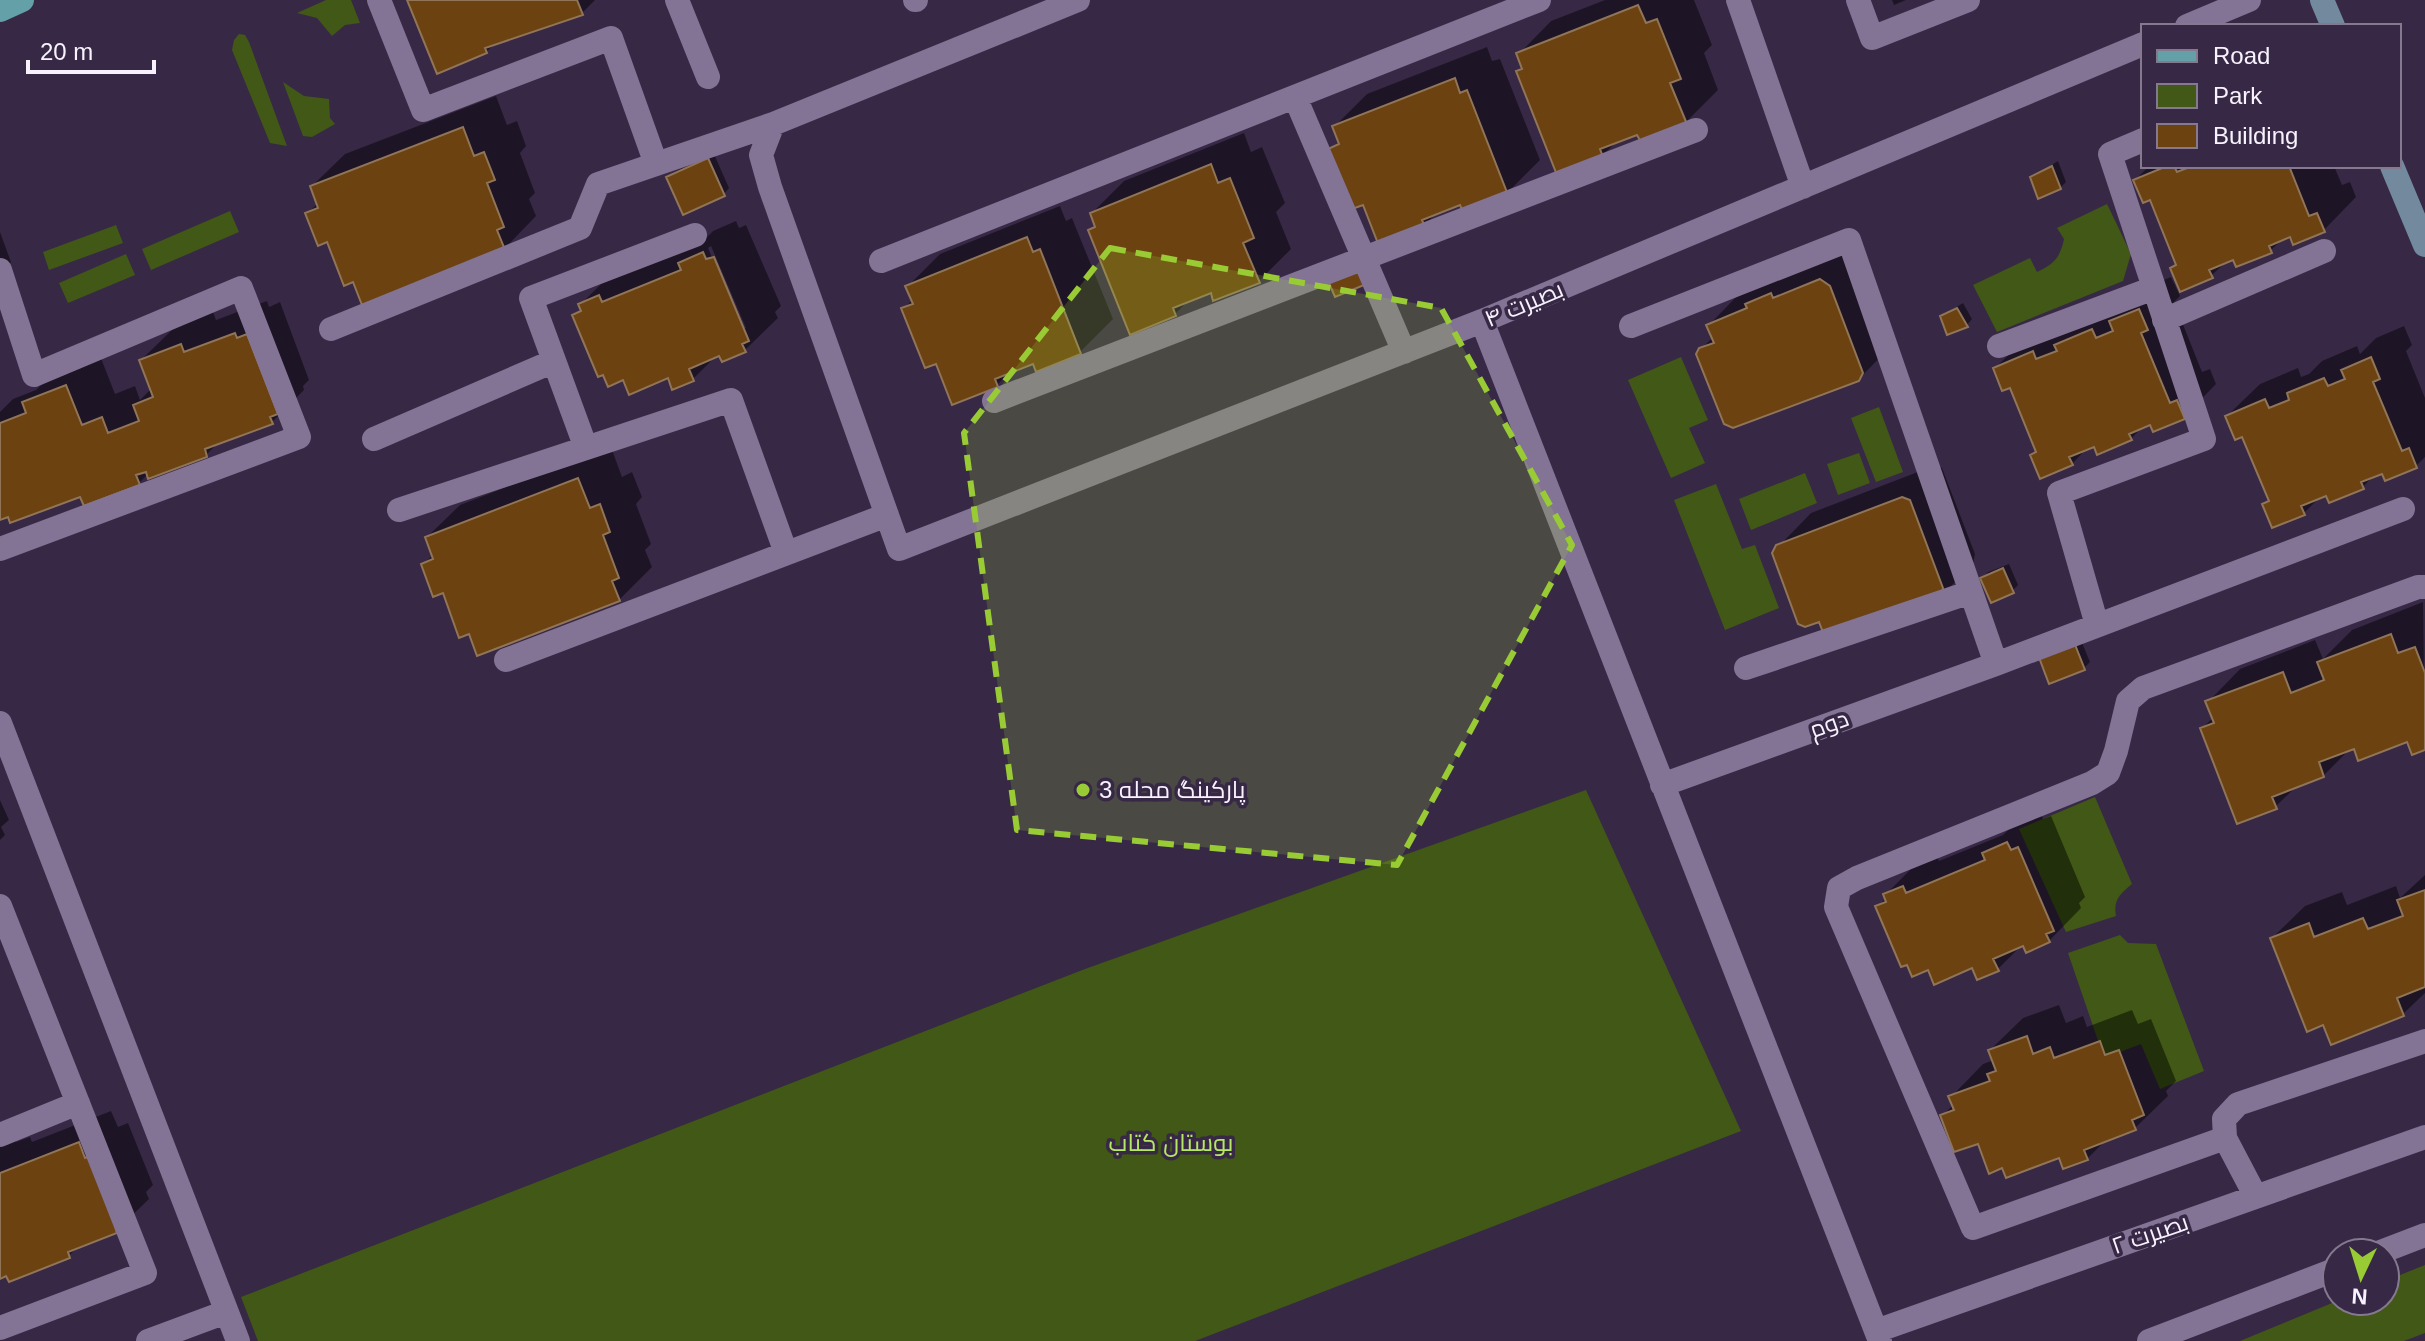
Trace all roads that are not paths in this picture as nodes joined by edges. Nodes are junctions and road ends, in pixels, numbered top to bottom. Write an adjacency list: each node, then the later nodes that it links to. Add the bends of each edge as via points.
1 (22, 0): 11 (main road)
2 (379, 0): 20 (street, via 423,110 611,38)
3 (677, 0): 15 (street)
4 (1078, 0): 17 (street)
5 (1539, 0): 16 (street)
6 (1738, 0): 22 (street)
7 (1858, 0): 8 (street, via 1872,38)
8 (1968, 0)
9 (2249, 0): 12 (street)
10 (2322, 0): 13 (main road)
11 (0, 10)
12 (2192, 24)
13 (2332, 24)
14 (2141, 45): 22 (street, بصیرت ۴)
15 (708, 77)
16 (1295, 97): 26 (street); 27 (street)
17 (773, 124): 20 (street); 43 (street, via 761,155 770,187)
18 (1696, 130): 26 (street)
19 (2141, 141): 29 (street, via 2110,154)
20 (656, 164): 34 (street, via 598,184 580,228)
21 (2393, 168): 24 (main road)
22 (1803, 187): 32 (street, بصیرت ۴)
23 (695, 235): 37 (street, via 531,298)
24 (2425, 245)
25 (2324, 251): 31 (street)
26 (1364, 258): 36 (street); 38 (street)
27 (881, 261)
28 (0, 270): 30 (street)
29 (2154, 288): 31 (street); 35 (street)
30 (7, 318): 44 (street, via 34,375 241,288 299,437)
31 (2164, 320): 48 (street, via 2204,439 2059,493)
32 (1482, 321): 36 (street, بصیرت ۴); 53 (street)
33 (1631, 326): 47 (street, via 1849,240)
34 (331, 329)
35 (1999, 346)
36 (1404, 352): 43 (street, بصیرت ۴, via 899,549)
37 (554, 361): 39 (street); 40 (street)
38 (994, 401)
39 (374, 439)
40 (586, 448): 42 (street); 45 (street, via 731,400)
41 (2403, 509): 48 (street, دوم)
42 (399, 510)
43 (887, 515): 45 (street)
44 (0, 549)
45 (786, 553): 49 (street)
46 (2425, 587): 59 (street, via 2143,688 2128,701 2108,773 1839,888 1836,907 1973,1228)
47 (1971, 592): 50 (street); 51 (street)
48 (2097, 625): 50 (street, دوم)
49 (506, 660)
50 (1996, 664): 53 (street, دوم)
51 (1746, 668)
52 (0, 723): 64 (street)
53 (1662, 785): 67 (street)
54 (0, 906): 56 (street)
55 (2425, 1041): 59 (street, via 2238,1104 2224,1119)
56 (78, 1103): 57 (street); 65 (street, via 145,1273)
57 (0, 1135)
58 (2425, 1137): 60 (street, بصیرت ۲)
59 (2225, 1138): 60 (street)
60 (2256, 1197): 67 (street, بصیرت ۲)
61 (2425, 1235): 62 (street)
62 (2401, 1244)
63 (2321, 1276): 66 (street)
64 (226, 1312): 68 (street); 69 (street)
65 (0, 1328)
66 (2187, 1334): 70 (street)
67 (1878, 1336)
68 (148, 1341)
69 (238, 1341)
70 (2149, 1341)

